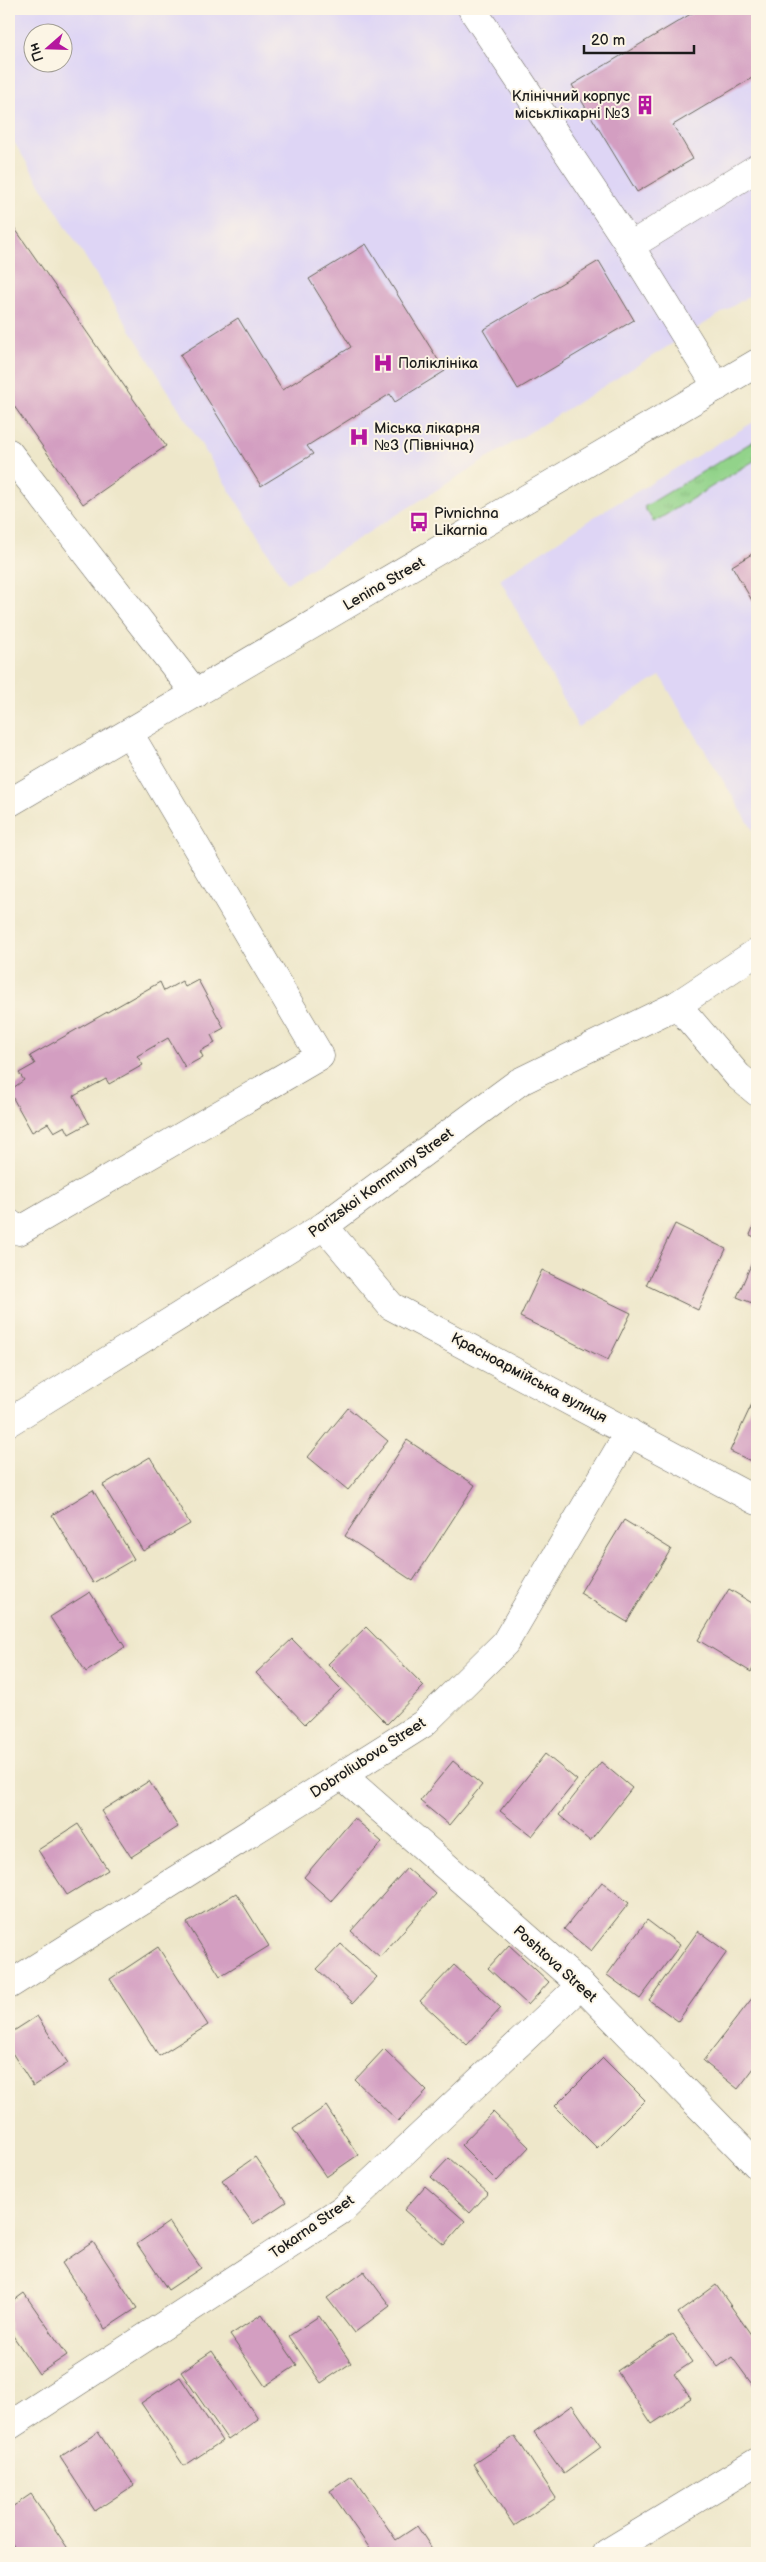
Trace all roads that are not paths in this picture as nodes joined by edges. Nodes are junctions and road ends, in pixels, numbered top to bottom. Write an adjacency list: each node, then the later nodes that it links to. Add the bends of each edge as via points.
1 (472, 9): 3 (street)
2 (757, 168): 3 (street)
3 (630, 246): 5 (street)
4 (757, 363): 5 (street, Lenina Street)
5 (717, 387): 7 (street, Lenina Street)
6 (9, 453): 7 (street)
7 (196, 694): 8 (street, Lenina Street)
8 (129, 733): 9 (street, Lenina Street); 13 (street, via 320,1056 19,1231)
9 (9, 803)
10 (757, 952): 11 (street, Parizskoi Kommuny Street)
11 (677, 1005): 12 (street, via 738,1076); 14 (street, Parizskoi Kommuny Street, via 519,1082)
12 (757, 1092)
13 (9, 1223)
14 (324, 1226): 15 (street, Parizskoi Kommuny Street); 16 (street, Красноармійська вулиця, via 392,1306)
15 (9, 1422)
16 (629, 1432): 17 (street, Красноармійська вулиця); 18 (street, Dobroliubova Street, via 505,1643 423,1724)
17 (757, 1501)
18 (342, 1776): 19 (street, Dobroliubova Street); 20 (street, Poshtova Street)
19 (9, 1985)
20 (580, 1985): 21 (street, Poshtova Street); 22 (street, Tokarna Street, via 344,2208)
21 (757, 2165)
22 (9, 2426)
23 (757, 2462): 24 (street)
24 (607, 2553)

